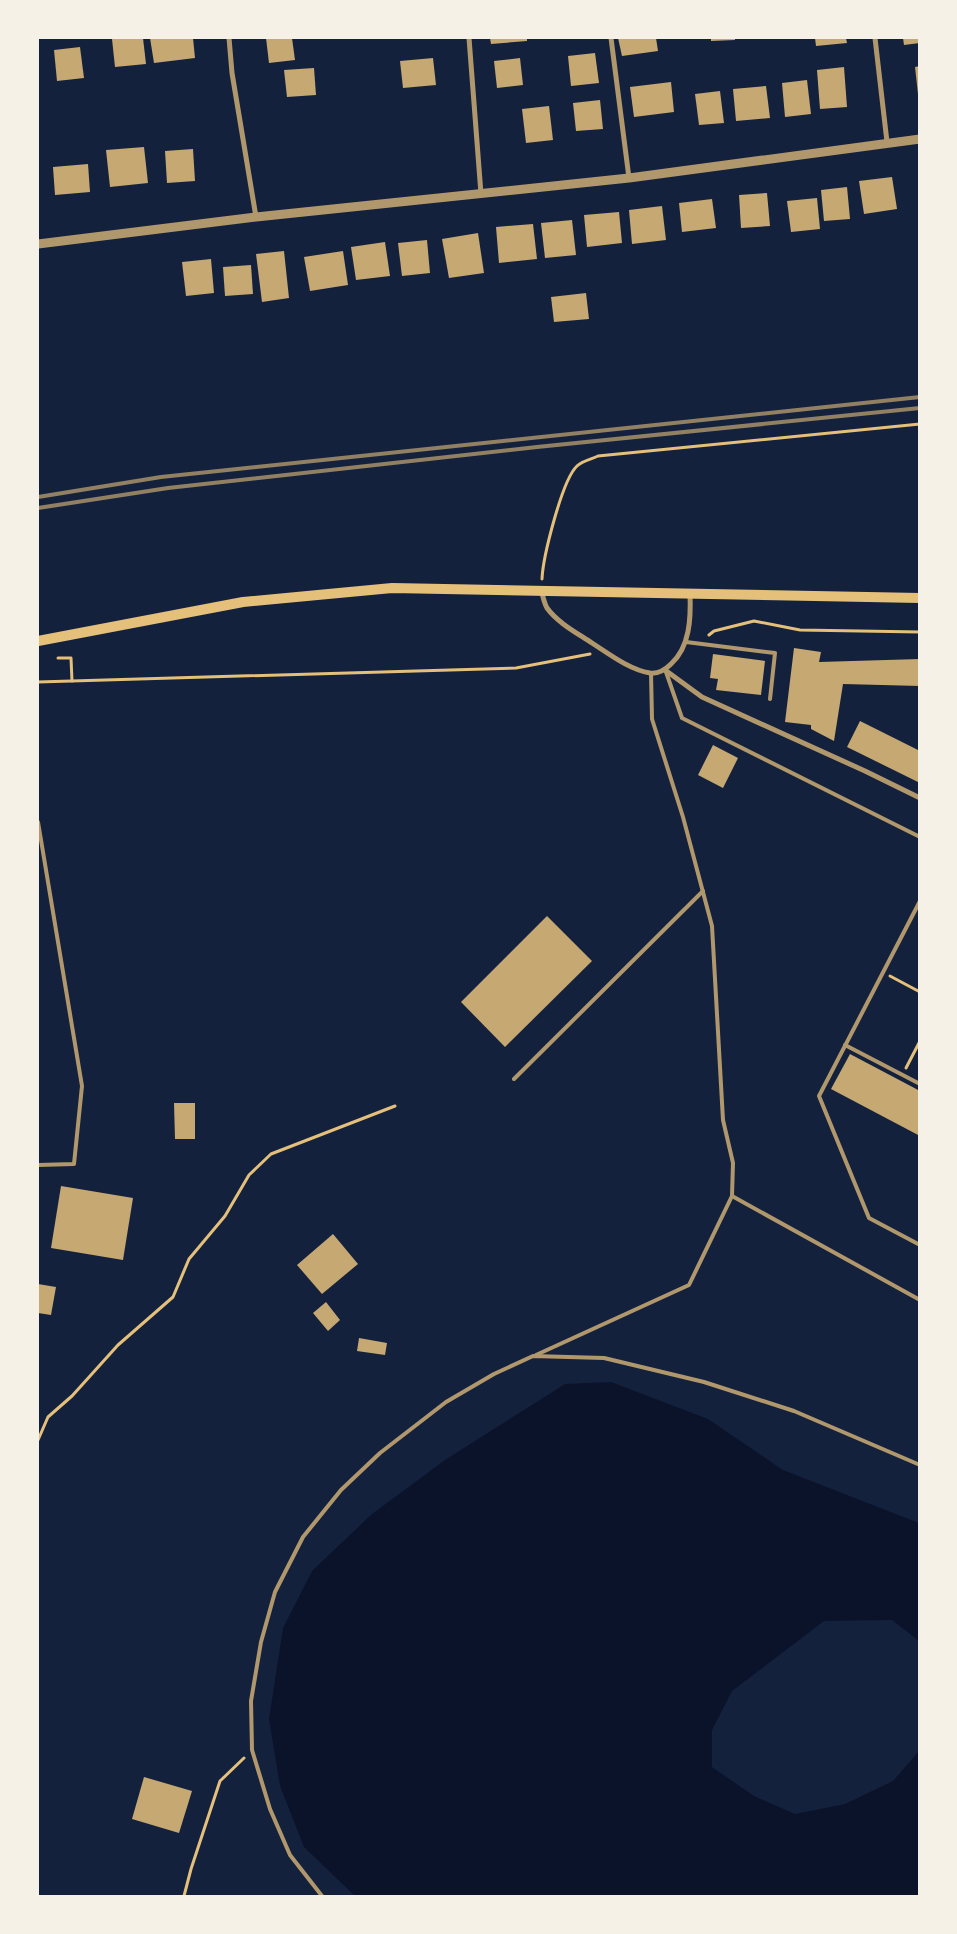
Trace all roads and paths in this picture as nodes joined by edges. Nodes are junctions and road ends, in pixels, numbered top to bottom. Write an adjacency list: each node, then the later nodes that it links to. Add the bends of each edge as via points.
1 (228, 38): 9 (street)
2 (469, 38): 8 (street)
3 (611, 38): 7 (street)
4 (875, 38): 6 (street)
5 (920, 138): 6 (street)
6 (886, 142): 7 (street)
7 (628, 178): 8 (street)
8 (481, 194): 9 (street)
9 (256, 216): 10 (street)
10 (38, 244)
11 (920, 424): 12 (path, via 598,456 577,465 566,482 542,563)
12 (541, 590): 13 (main road); 16 (main road, via 392,588 243,602); 19 (street, via 546,607 560,621)
13 (690, 593): 14 (main road); 17 (street, via 691,614)
14 (920, 598)
15 (920, 632): 18 (path, via 800,630 754,620 714,631)
16 (38, 641)
17 (686, 642): 18 (lane); 21 (street, via 677,659)
18 (696, 644): 25 (lane, via 776,653)
19 (604, 651): 22 (street); 23 (path, via 516,668)
20 (58, 658): 23 (path, via 71,658)
21 (665, 670): 22 (street); 26 (street, via 702,698); 28 (lane, via 682,718)
22 (651, 673): 29 (lane, via 652,719)
23 (72, 681): 24 (path)
24 (38, 682)
25 (770, 699)
26 (920, 798)
27 (38, 822): 40 (lane, via 82,1086 74,1164)
28 (920, 837)
29 (703, 891): 37 (lane); 41 (lane, via 712,926 723,1120 733,1163)
30 (920, 901): 31 (lane)
31 (918, 909): 32 (lane)
32 (883, 972): 33 (path); 35 (lane)
33 (920, 992)
34 (920, 1042): 36 (path)
35 (845, 1045): 36 (lane); 42 (lane, via 819,1096 869,1218)
36 (902, 1075): 38 (lane)
37 (514, 1078)
38 (920, 1084)
39 (395, 1106): 45 (path, via 271,1154 250,1175 224,1216 189,1259 173,1297 118,1345 72,1396 48,1417)
40 (38, 1164)
41 (732, 1196): 43 (lane); 44 (lane, via 689,1285)
42 (920, 1245)
43 (920, 1300)
44 (533, 1356): 46 (lane, via 604,1358 704,1382 794,1411); 47 (lane, via 446,1402 380,1453 341,1490 303,1537 274,1592 261,1642 251,1701)
45 (38, 1440)
46 (920, 1465)
47 (252, 1750): 48 (path, via 220,1781); 49 (lane, via 270,1809 290,1855)
48 (184, 1896)
49 (322, 1896)

